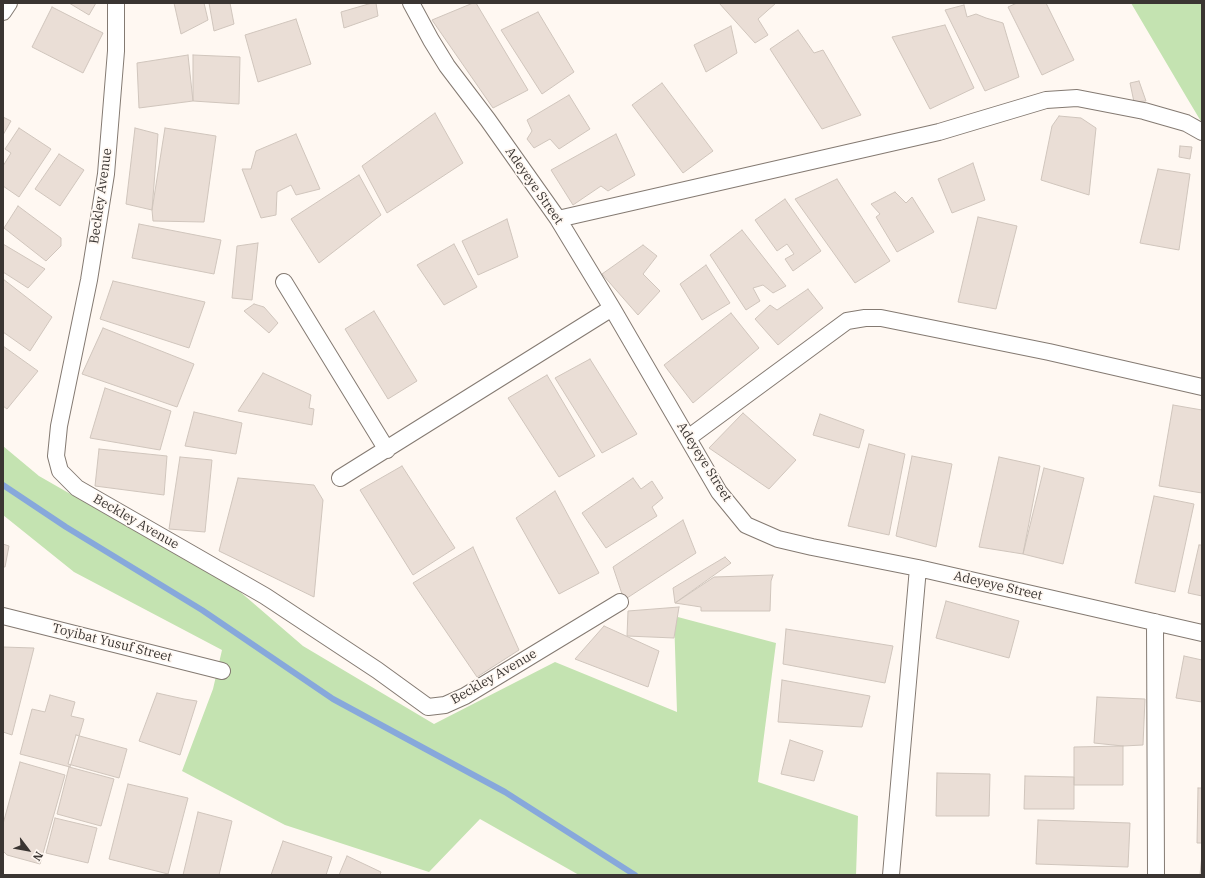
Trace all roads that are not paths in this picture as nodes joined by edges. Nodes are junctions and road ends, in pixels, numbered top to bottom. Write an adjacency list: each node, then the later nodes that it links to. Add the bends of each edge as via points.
1 (9, 3): 4 (street)
2 (116, 3): 14 (street, Beckley Avenue, via 116,51 106,174 89,280 59,426 56,456 60,471 77,488 265,596 428,707 465,696)
3 (411, 3): 6 (street, Adeyeye Street, via 446,66)
4 (3, 12)
5 (1202, 132): 6 (street, via 1186,123 1144,111 1077,98 1046,100 939,132)
6 (558, 219): 8 (street, Adeyeye Street)
7 (284, 282): 11 (street)
8 (612, 308): 10 (street, Adeyeye Street); 11 (street)
9 (1202, 387): 10 (street, via 1042,350 881,318 866,318 847,321)
10 (688, 438): 13 (street, Adeyeye Street, via 719,492 746,525 778,539)
11 (387, 450): 12 (street)
12 (340, 478)
13 (918, 568): 16 (street, Adeyeye Street); 19 (street)
14 (620, 602)
15 (3, 616): 18 (street, Toyibat Yusuf Street)
16 (1155, 622): 17 (street, Adeyeye Street); 20 (street)
17 (1202, 634)
18 (222, 671)
19 (891, 875)
20 (1156, 875)

